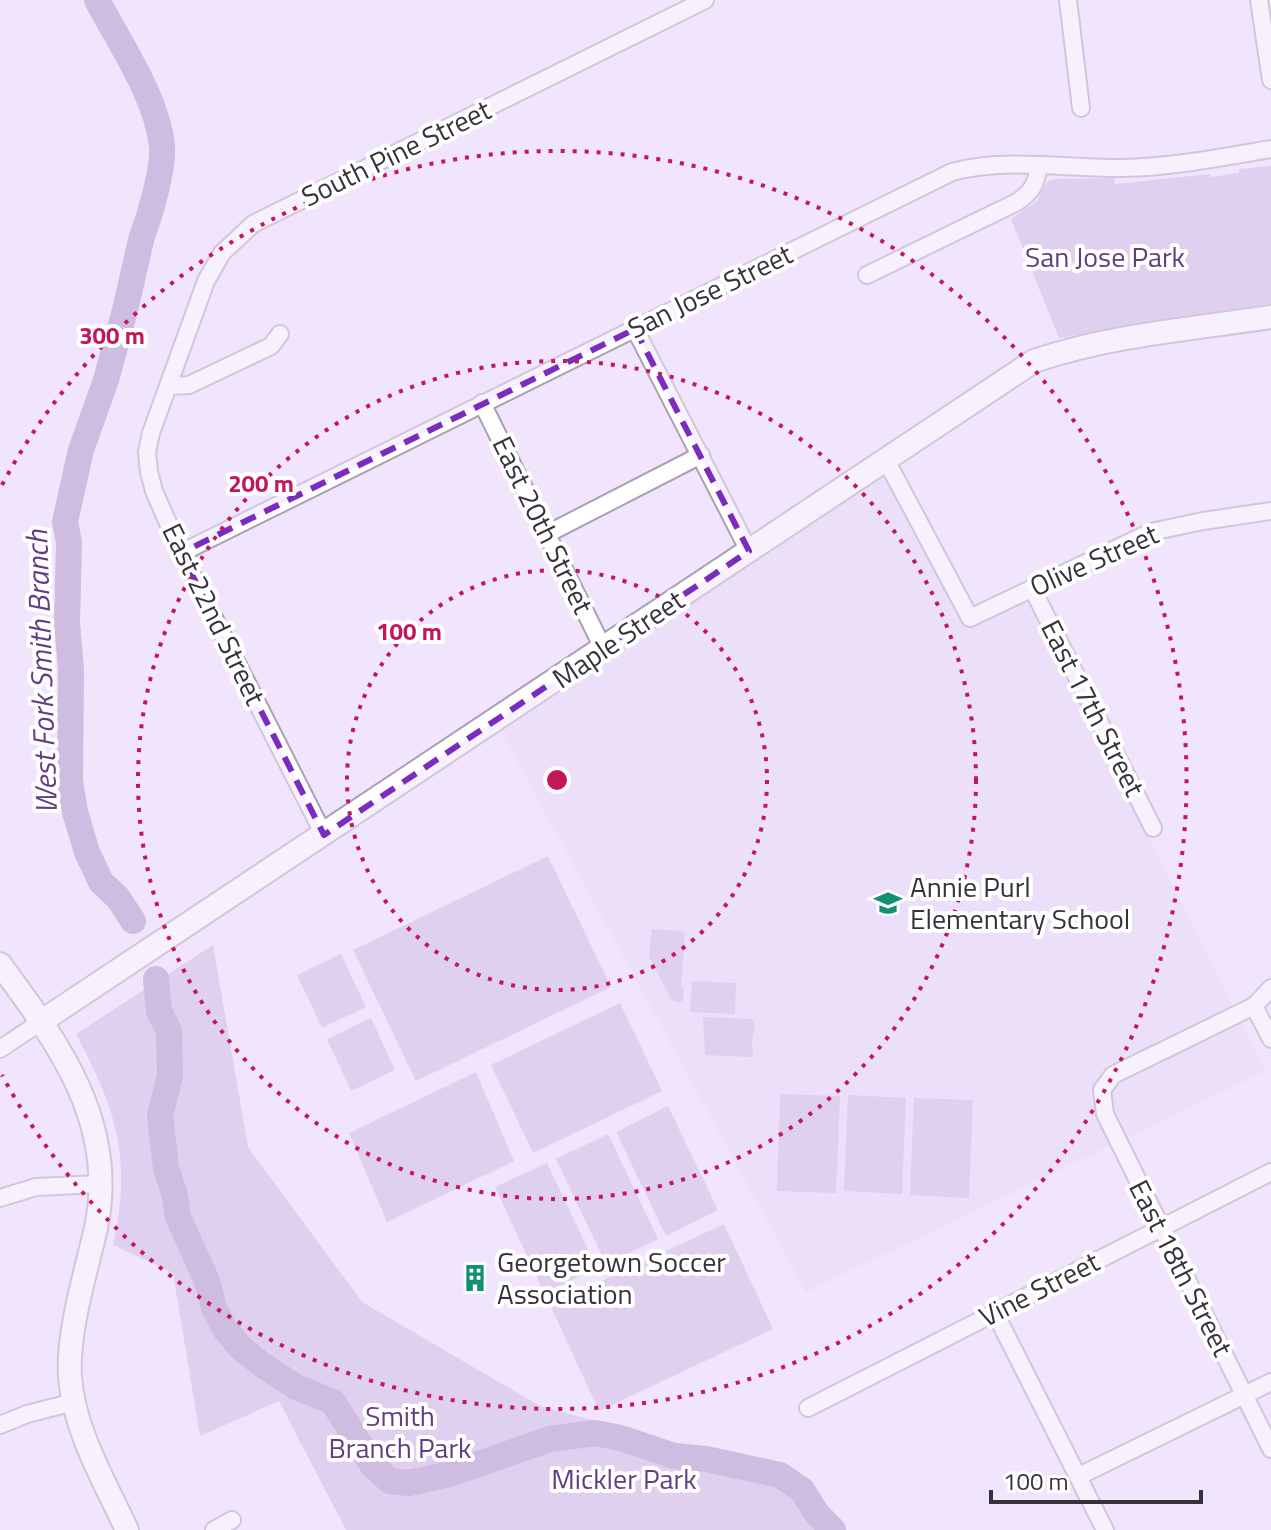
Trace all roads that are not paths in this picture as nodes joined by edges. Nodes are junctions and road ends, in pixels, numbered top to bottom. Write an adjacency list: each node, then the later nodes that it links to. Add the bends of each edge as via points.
1 (705, 0): 12 (street, South Pine Street, via 253,224 222,253 206,281)
2 (1068, 0): 5 (street)
3 (1259, 0): 4 (street)
4 (1271, 80)
5 (1081, 108)
6 (1271, 149): 7 (street, San Jose Street, via 1160,166)
7 (1039, 165): 8 (street, via 1036,185 1017,202); 10 (street, San Jose Street, via 982,165 952,172)
8 (867, 275)
9 (1271, 317): 15 (street, Maple Street, via 1070,348 1034,361)
10 (635, 329): 13 (street, San Jose Street); 14 (street)
11 (280, 334): 12 (street, via 271,346 189,385)
12 (170, 386): 19 (street, East 22nd Street, via 147,452 154,491)
13 (482, 403): 17 (street, East 20th Street); 19 (street, San Jose Street)
14 (701, 455): 17 (street); 18 (street)
15 (886, 460): 18 (street, Maple Street); 20 (street, Olive Street, via 970,618)
16 (1271, 511): 20 (street, Olive Street, via 1151,532)
17 (547, 534): 21 (street, East 20th Street)
18 (749, 551): 21 (street, Maple Street)
19 (181, 553): 23 (street, East 22nd Street)
20 (1032, 588): 22 (street, East 17th Street)
21 (603, 648): 23 (street, Maple Street)
22 (1153, 828)
23 (324, 835): 27 (street, Maple Street)
24 (0, 964): 27 (street)
25 (1271, 988): 26 (street)
26 (1254, 1006): 28 (street); 33 (street, East 18th Street, via 1113,1075 1102,1090 1105,1114)
27 (42, 1021): 29 (street, Maple Street); 31 (street, via 90,1112)
28 (1271, 1039)
29 (0, 1049)
30 (1271, 1172): 33 (street, Vine Street)
31 (100, 1184): 32 (street, via 36,1187); 37 (street, via 76,1318 70,1374)
32 (0, 1198)
33 (1160, 1228): 34 (street, Vine Street); 36 (street, East 18th Street)
34 (994, 1311): 38 (street, Vine Street); 41 (street)
35 (1271, 1382): 36 (street)
36 (1245, 1395): 40 (street, East 18th Street); 41 (street)
37 (74, 1402): 39 (street); 43 (street)
38 (808, 1408)
39 (0, 1425)
40 (1271, 1449)
41 (1079, 1476): 45 (street)
42 (232, 1520): 44 (street)
43 (127, 1530)
44 (214, 1530)
45 (1105, 1530)

